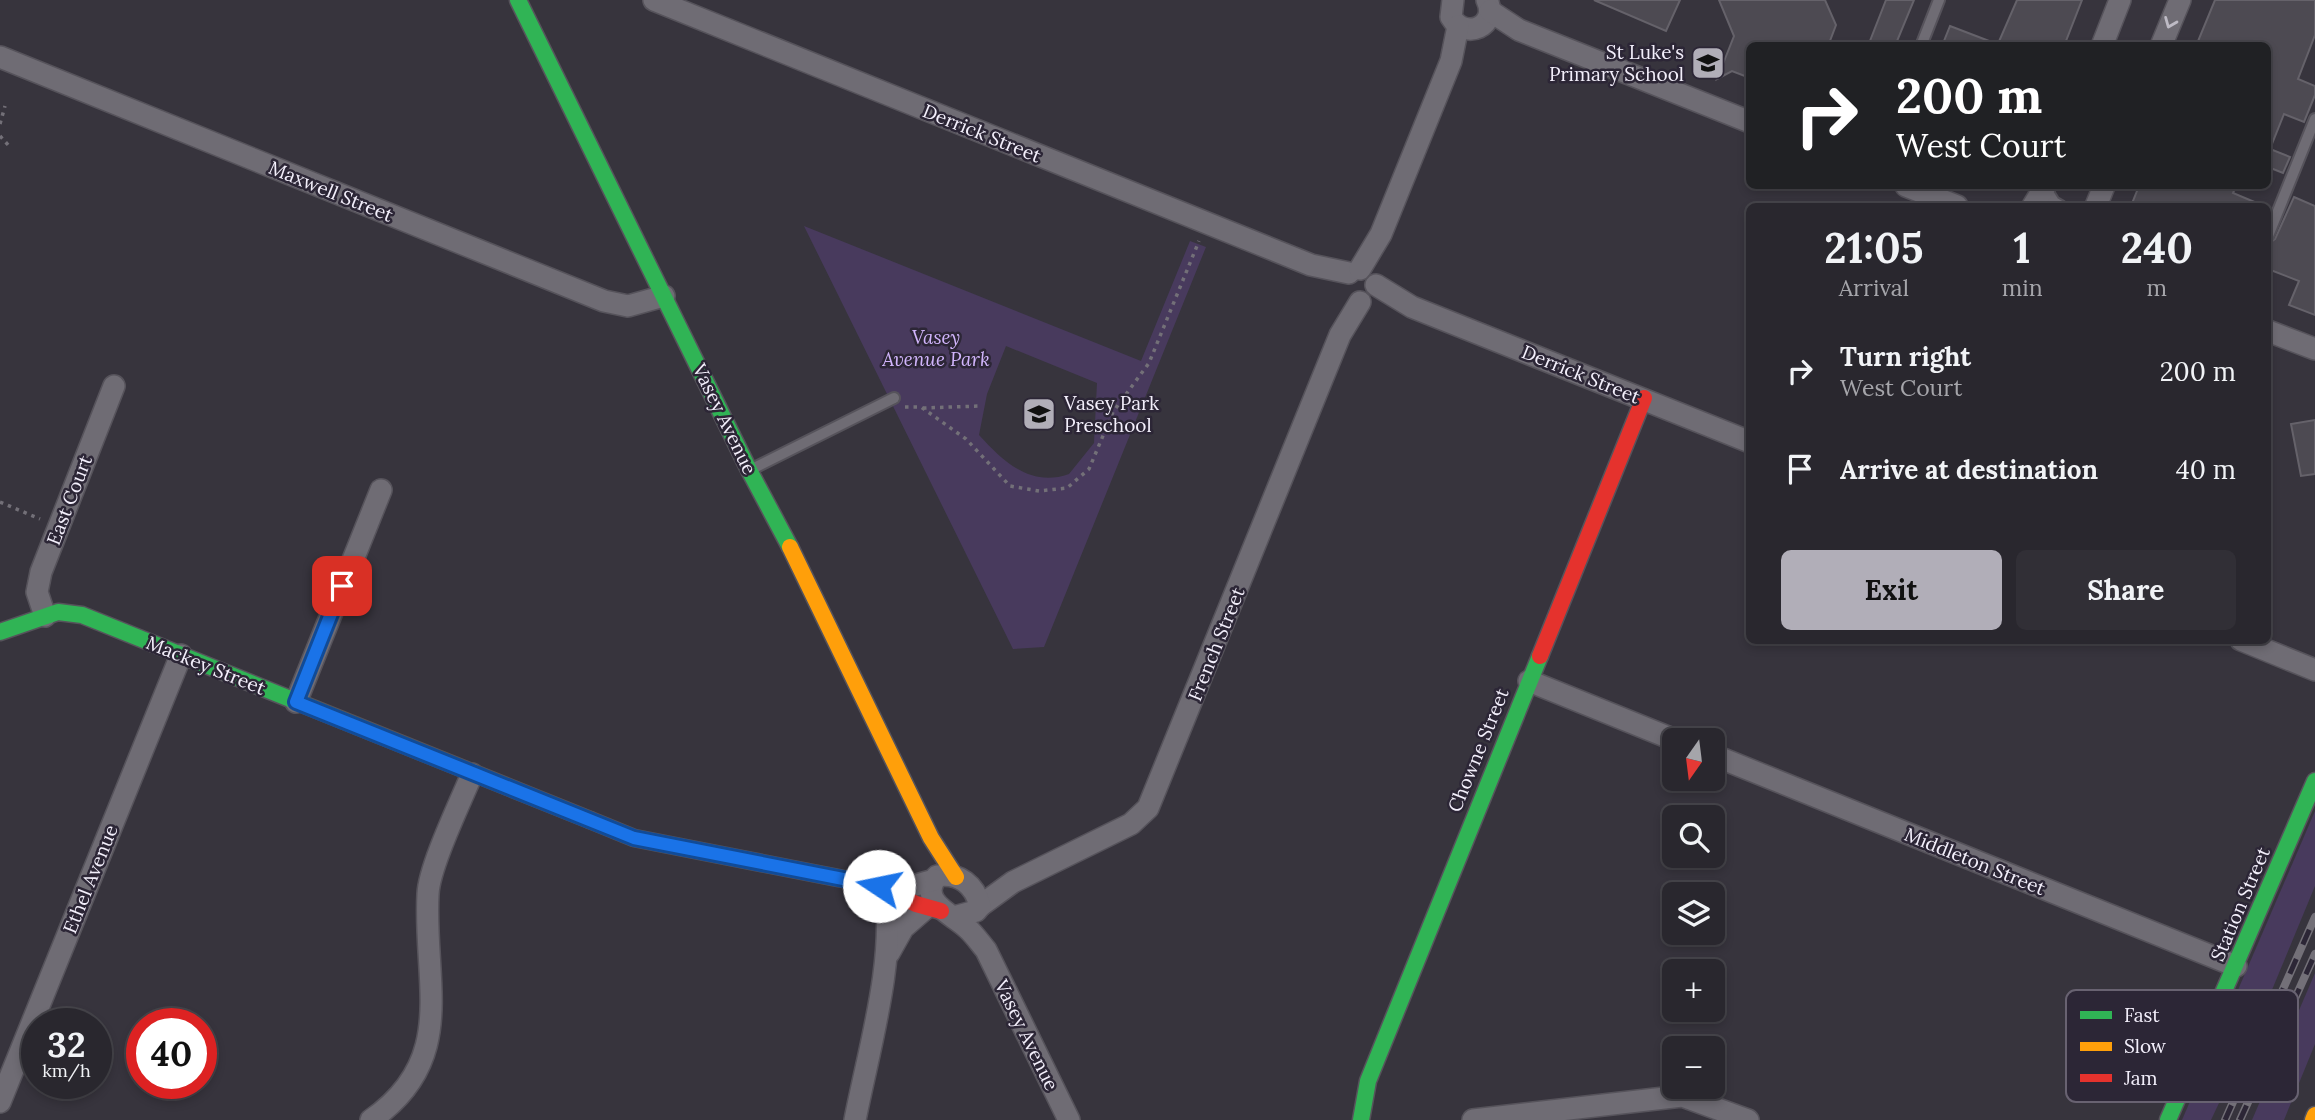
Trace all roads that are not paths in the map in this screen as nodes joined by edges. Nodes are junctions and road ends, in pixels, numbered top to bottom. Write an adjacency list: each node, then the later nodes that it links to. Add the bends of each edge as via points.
1 (519, 0): 17 (street, Vasey Avenue)
2 (654, 0): 16 (street, Derrick Street)
3 (1939, 0): 7 (lane)
4 (2120, 0): 8 (street)
5 (2180, 0): 9 (street, one-way to 9)
6 (1470, 10): 12 (street); 16 (street, French Street)
7 (1923, 42)
8 (2104, 42)
9 (2163, 42)
10 (0, 57): 17 (street, Maxwell Street, via 604,301 628,306)
11 (2315, 119): 15 (lane)
12 (1746, 120)
13 (1914, 189): 14 (street)
14 (1949, 203)
15 (2271, 229)
16 (1360, 286): 22 (street, Derrick Street); 39 (street, French Street, via 1148,808 1130,824)
17 (664, 296): 24 (street, Vasey Avenue)
18 (2271, 332): 19 (street)
19 (2315, 349)
20 (114, 386): 26 (street, East Court, via 38,584 38,601)
21 (894, 398): 24 (lane)
22 (1644, 398): 23 (street, Derrick Street); 31 (street, Chowne Street)
23 (1746, 440)
24 (750, 470): 37 (street, Vasey Avenue)
25 (381, 490): 32 (street)
26 (45, 616): 27 (street, Mackey Street); 29 (street, Mackey Street, via 82,615)
27 (0, 632)
28 (2251, 644): 30 (street)
29 (181, 655): 32 (street, Mackey Street); 47 (street, Ethel Avenue)
30 (2315, 670)
31 (1529, 681): 33 (street); 52 (street, Chowne Street, via 1368,1081)
32 (296, 702): 35 (street, Mackey Street)
33 (1662, 735)
34 (1726, 760): 45 (street, Middleton Street)
35 (472, 774): 40 (street, Mackey Street, via 634,838); 49 (street, via 428,893 433,1005 426,1048 408,1086)
36 (2315, 782): 45 (street, Station Street)
37 (931, 838): 38 (street, Vasey Avenue)
38 (949, 879): 39 (street, French Street); 40 (street, Mackey Street); 41 (street, Vasey Avenue); 42 (street, via 932,895)
39 (1013, 882): 41 (street, French Street)
40 (885, 888): 42 (street, Mackey Street); 44 (street)
41 (978, 908): 42 (street); 43 (street, Vasey Avenue)
42 (940, 912): 43 (street, Vasey Avenue); 44 (street, via 903,928)
43 (986, 950): 51 (street, Vasey Avenue)
44 (884, 964): 50 (street)
45 (2236, 967): 46 (street, Station Street)
46 (2226, 990)
47 (0, 1102)
48 (2176, 1102): 55 (street, Station Street)
49 (371, 1120)
50 (855, 1120)
51 (1069, 1120)
52 (1361, 1120)
53 (1473, 1120): 54 (street, via 1682,1096)
54 (1748, 1120)
55 (2168, 1120)

